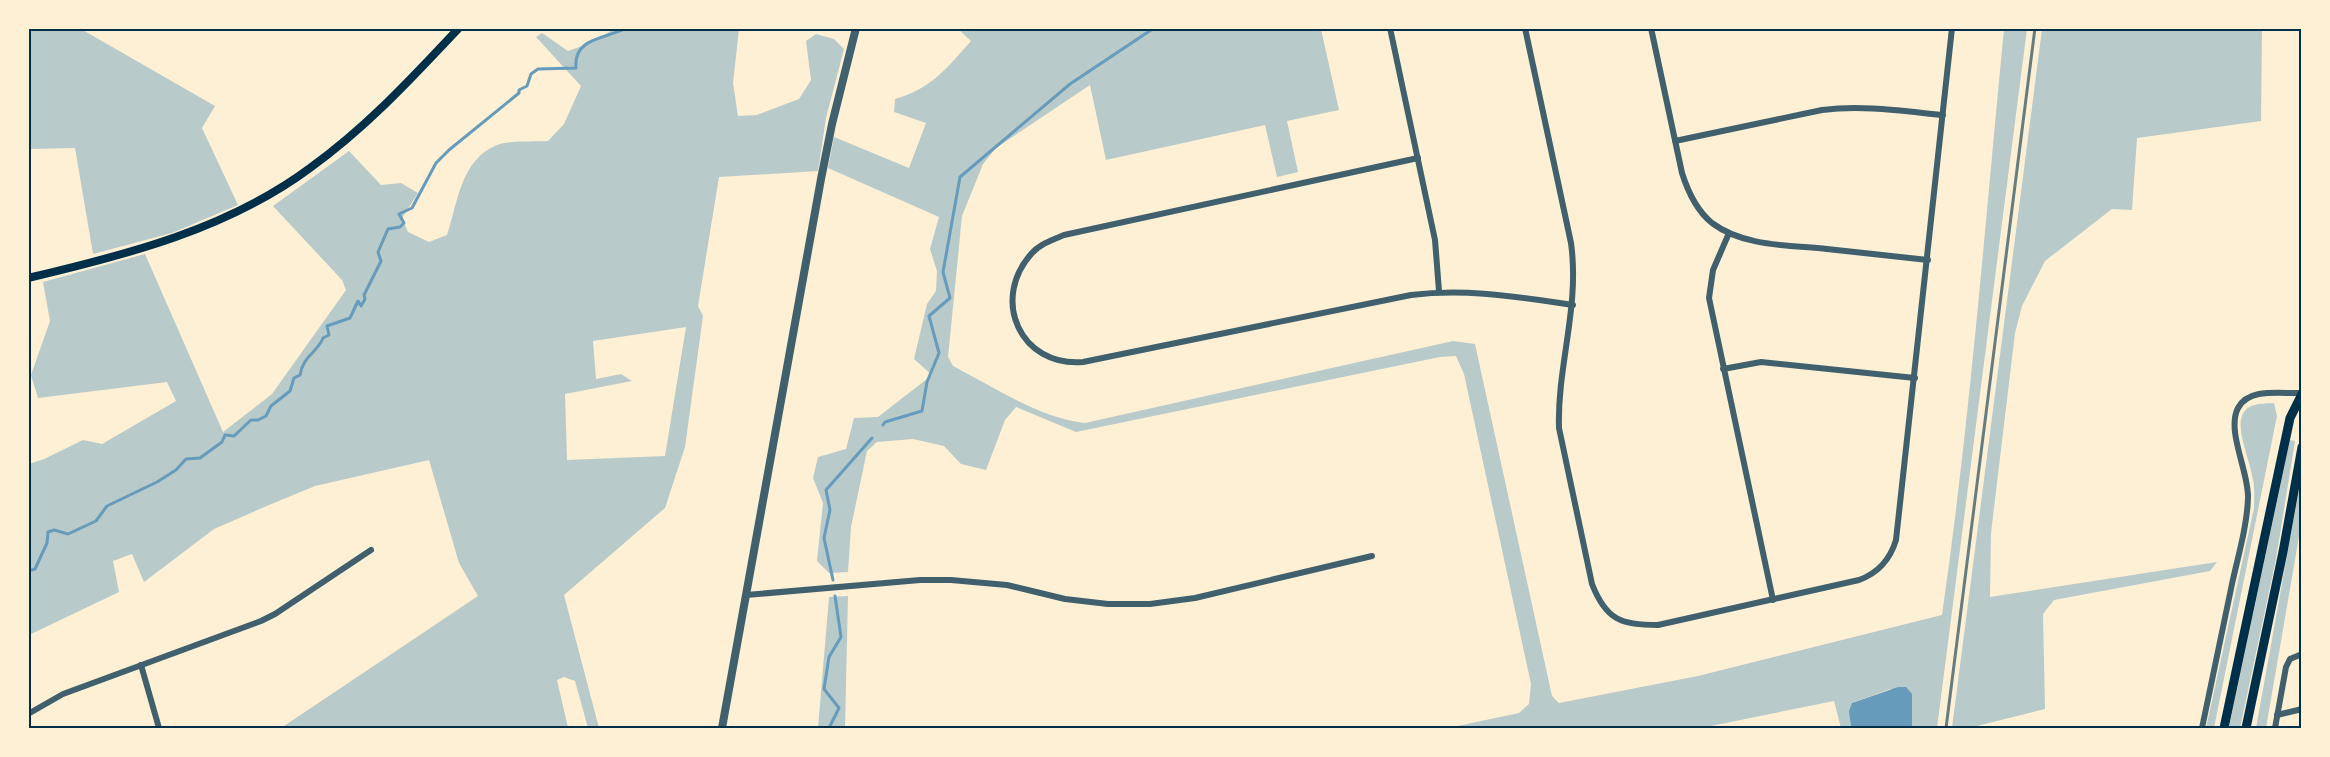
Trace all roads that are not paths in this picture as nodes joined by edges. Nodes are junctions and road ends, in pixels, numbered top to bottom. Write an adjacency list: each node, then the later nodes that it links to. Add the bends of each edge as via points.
1 (459, 28): 12 (main road, via 369,120 276,191 184,234)
2 (856, 28): 21 (street, via 821,179)
3 (1390, 28): 9 (street)
4 (1525, 28): 14 (street, via 1571,243)
5 (1651, 28): 8 (street)
6 (1952, 28): 7 (street)
7 (1943, 115): 8 (street, via 1845,107); 11 (street)
8 (1675, 141): 10 (street, via 1693,200)
9 (1418, 158): 13 (street, via 1435,240); 13 (street, via 1064,235 1033,252 1020,269 1014,292 1016,318 1029,344 1040,353 1067,363 1083,362)
10 (1729, 234): 11 (street, via 1759,242); 15 (street, via 1713,270 1709,298)
11 (1928, 260): 16 (street)
12 (28, 278)
13 (1439, 291): 14 (street, via 1490,293)
14 (1573, 305): 22 (street, via 1558,410 1559,428 1592,584 1601,603 1616,618 1633,625 1658,626)
15 (1723, 369): 16 (street, via 1761,362); 22 (street)
16 (1915, 378): 22 (street, via 1896,540 1886,561 1859,580)
17 (2301, 394): 30 (street, via 2250,396 2235,416 2248,502); 31 (main road, via 2290,418)
18 (2301, 447): 32 (main road)
19 (370, 550): 24 (street, via 275,614)
20 (1372, 556): 21 (street, via 1195,598 1150,604 1065,599 1007,585 951,580)
21 (746, 595): 29 (street)
22 (1773, 600)
23 (2301, 654): 27 (street, via 2290,659 2286,667)
24 (141, 665): 26 (street, via 63,694); 28 (street)
25 (2301, 709): 27 (street)
26 (28, 714)
27 (2277, 715): 33 (street)
28 (159, 729)
29 (722, 729)
30 (2202, 729)
31 (2224, 729)
32 (2246, 729)
33 (2276, 729)

